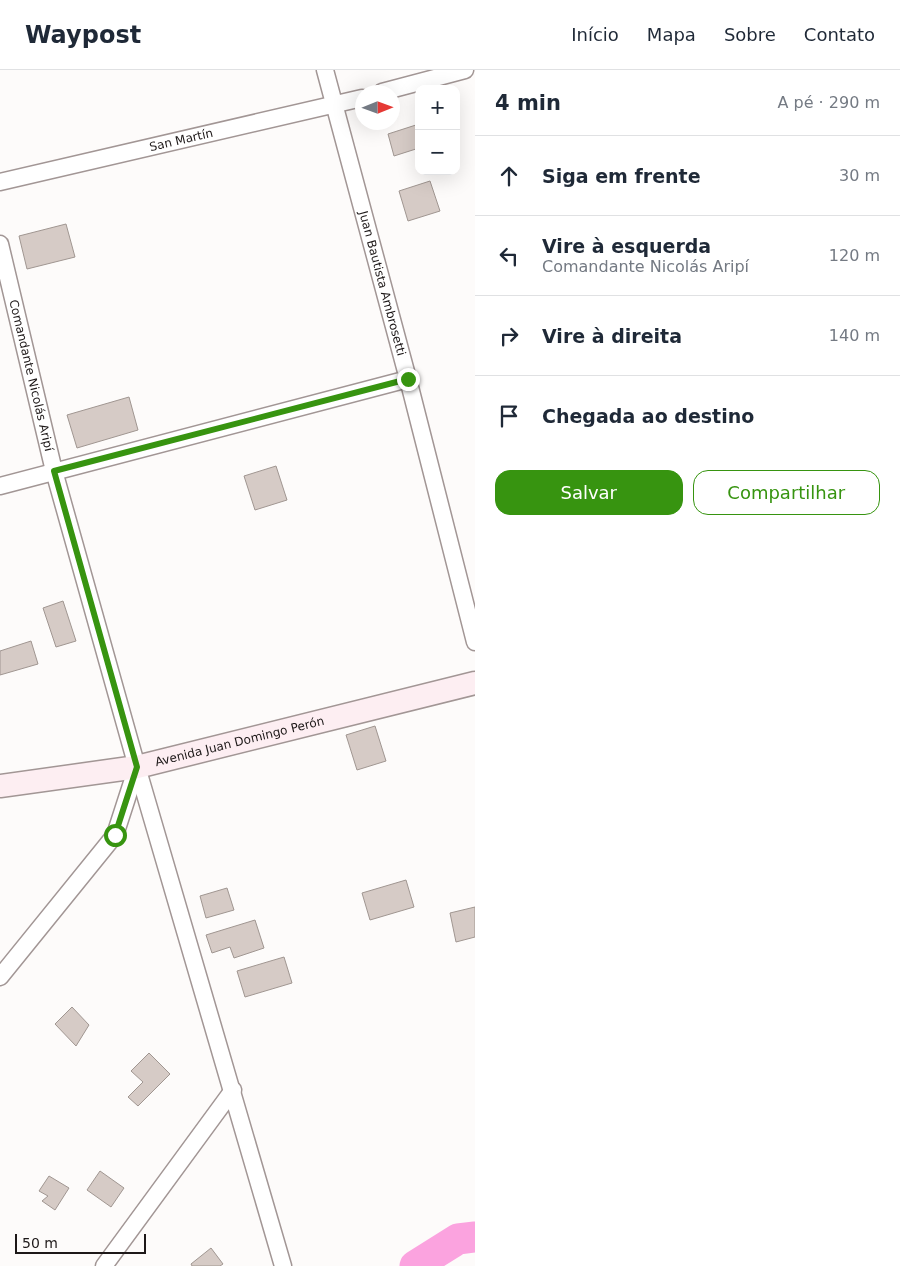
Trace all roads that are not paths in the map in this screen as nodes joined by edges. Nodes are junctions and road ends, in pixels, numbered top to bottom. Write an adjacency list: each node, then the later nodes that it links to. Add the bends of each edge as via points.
1 (325, 70): 5 (street, Juan Bautista Ambrosetti)
2 (465, 70): 3 (street)
3 (400, 87)
4 (355, 100): 5 (street, San Martín)
5 (335, 105): 6 (street, San Martín); 8 (street, Juan Bautista Ambrosetti)
6 (0, 182)
7 (0, 244): 9 (street, Comandante Nicolás Aripí)
8 (408, 379): 9 (street); 11 (street, Juan Bautista Ambrosetti)
9 (54, 471): 10 (street); 13 (street, Comandante Nicolás Aripí)
10 (0, 486)
11 (475, 642)
12 (475, 683): 13 (main road, Avenida Juan Domingo Perón)
13 (137, 767): 14 (main road, Avenida Juan Domingo Perón); 15 (street, via 115,835); 16 (street, Comandante Nicolás Aripí)
14 (0, 786)
15 (0, 977)
16 (233, 1090): 17 (street); 18 (street, Comandante Nicolás Aripí)
17 (104, 1266)
18 (283, 1266)

